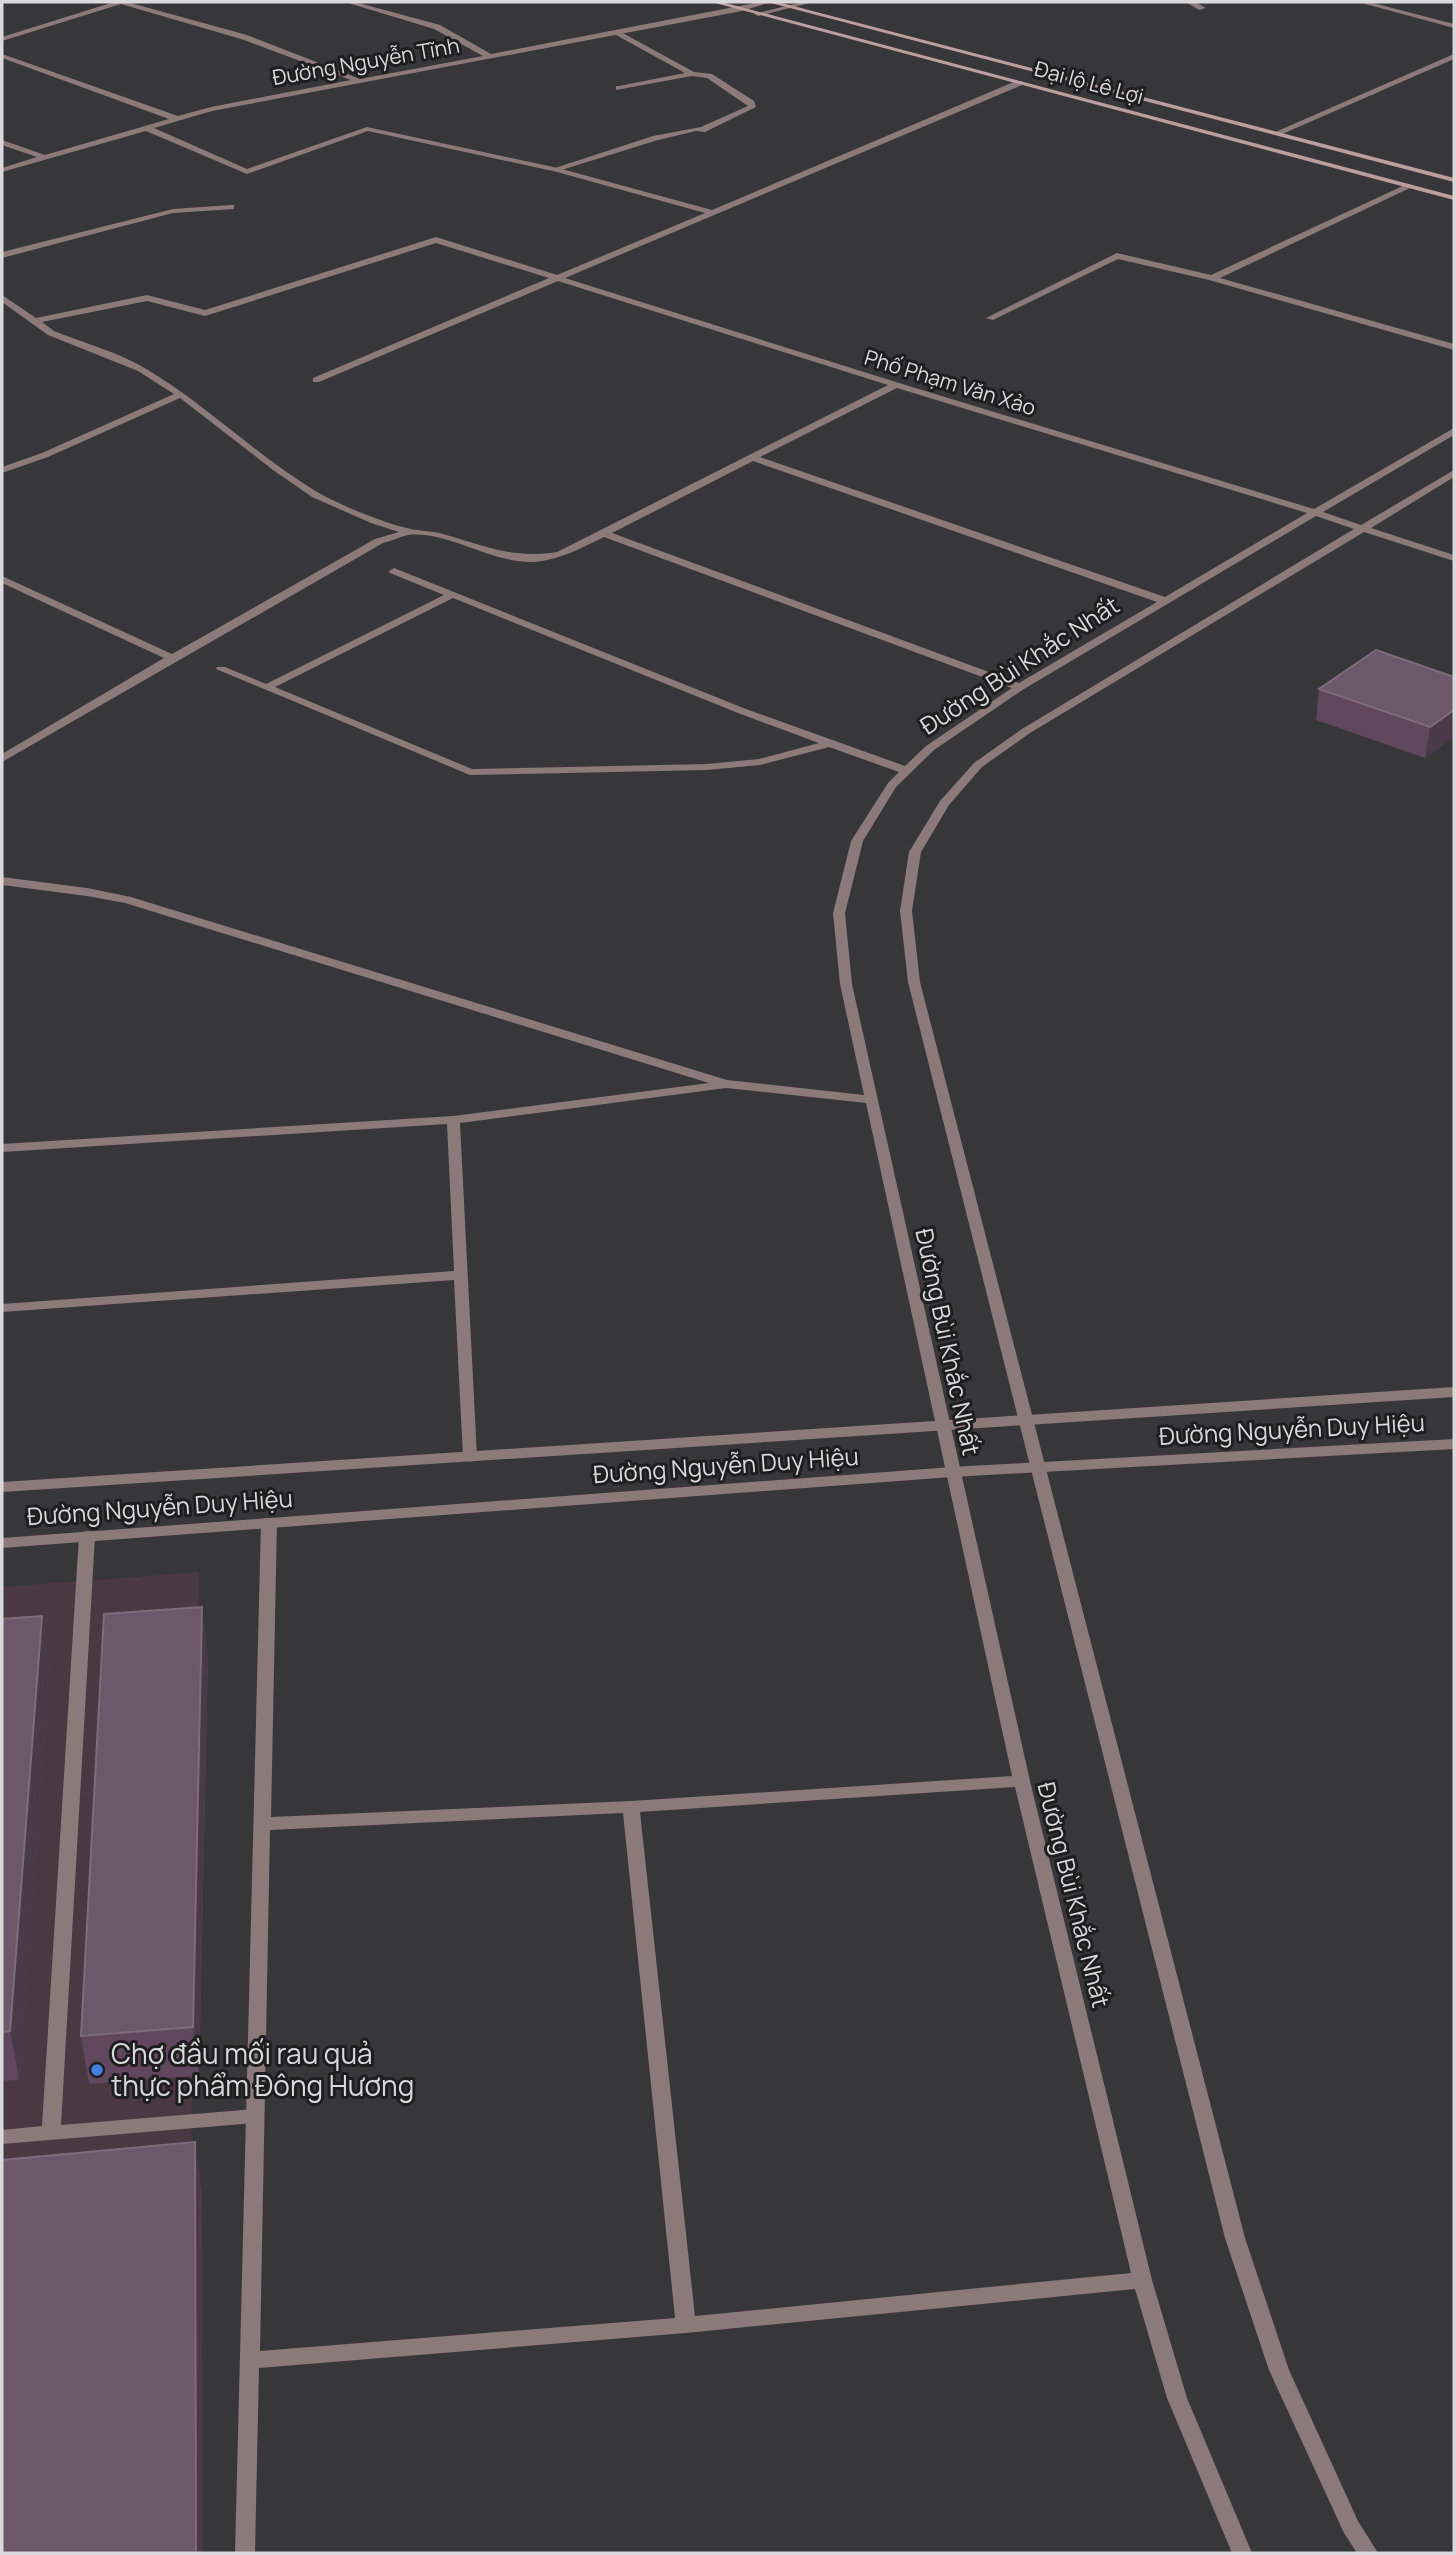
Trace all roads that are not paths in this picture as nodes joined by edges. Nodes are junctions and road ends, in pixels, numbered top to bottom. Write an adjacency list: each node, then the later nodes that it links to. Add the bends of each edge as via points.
1 (120, 2): 14 (street); 19 (street, via 244,37)
2 (348, 2): 17 (street, via 437,27)
3 (715, 2): 10 (main road, Đại lộ Lê Lợi)
4 (769, 2): 8 (main road, Đại lộ Lê Lợi); 10 (street, Đường Nguyễn Tĩnh)
5 (810, 2): 8 (street)
6 (1190, 2): 9 (street)
7 (1363, 2): 12 (street)
8 (786, 6): 11 (street); 24 (main road, Đại lộ Lê Lợi)
9 (1202, 8)
10 (742, 9): 11 (main road, Đại lộ Lê Lợi); 13 (street, Đường Nguyễn Tĩnh)
11 (758, 14): 20 (main road, Đại lộ Lê Lợi)
12 (1454, 26)
13 (619, 33): 17 (street, Đường Nguyễn Tĩnh); 18 (street)
14 (2, 39)
15 (2, 56): 22 (street)
16 (1454, 56): 24 (street)
17 (491, 57): 19 (street, Đường Nguyễn Tĩnh)
18 (692, 74): 21 (street); 28 (street, via 709,76 752,107 702,130 656,138)
19 (358, 80): 22 (street, Đường Nguyễn Tĩnh)
20 (1019, 83): 30 (main road, Đại lộ Lê Lợi); 33 (street)
21 (619, 88)
22 (175, 118): 23 (street, Đường Nguyễn Tĩnh)
23 (144, 127): 26 (street, Đường Nguyễn Tĩnh); 28 (street, via 247,172 367,129)
24 (1277, 133): 29 (main road, Đại lộ Lê Lợi)
25 (2, 142): 26 (street)
26 (43, 157): 27 (street, Đường Nguyễn Tĩnh)
27 (2, 170)
28 (558, 170): 33 (street)
29 (1454, 180)
30 (1407, 186): 31 (main road, Đại lộ Lê Lợi); 36 (street)
31 (1454, 198)
32 (231, 207): 34 (street, via 173,211)
33 (712, 212): 35 (street)
34 (2, 255)
35 (557, 278): 39 (street, Phố Phạm Văn Xảo, via 436,240 205,313 146,298); 41 (street); 42 (street, Phố Phạm Văn Xảo)
36 (1212, 278): 38 (street, via 1117,256); 40 (street)
37 (2, 298): 39 (street)
38 (990, 318)
39 (34, 321): 43 (street, via 65,340 141,369)
40 (1454, 347)
41 (316, 380)
42 (896, 386): 45 (street); 48 (street, Phố Phạm Văn Xảo)
43 (181, 394): 46 (street); 50 (street, via 316,495)
44 (1454, 431): 48 (street, Đường Bùi Khắc Nhất)
45 (753, 458): 51 (street); 56 (street)
46 (2, 470)
47 (1454, 473): 49 (street)
48 (1316, 513): 49 (street, Phố Phạm Văn Xảo); 56 (street, Đường Bùi Khắc Nhất)
49 (1363, 528): 52 (street, Phố Phạm Văn Xảo); 72 (street, via 978,765 944,803 915,852 906,911 915,982)
50 (410, 532): 51 (street, via 532,559 560,555); 57 (street, via 379,541)
51 (606, 534): 60 (street)
52 (1454, 558)
53 (394, 570): 55 (street)
54 (2, 579): 57 (street)
55 (451, 595): 59 (street); 61 (street)
56 (1164, 601): 60 (street, Đường Bùi Khắc Nhất)
57 (172, 658): 62 (street)
58 (221, 669): 59 (street)
59 (267, 687): 61 (street, via 470,772 707,767 760,762)
60 (1020, 687): 63 (street, Đường Bùi Khắc Nhất, via 930,748)
61 (830, 743): 63 (street)
62 (2, 759)
63 (907, 771): 66 (street, Đường Bùi Khắc Nhất, via 892,785 857,841 839,913 846,984)
64 (2, 881): 65 (street, via 127,900)
65 (726, 1084): 66 (street); 67 (street)
66 (872, 1100): 73 (street, Đường Bùi Khắc Nhất)
67 (453, 1120): 68 (street); 69 (street)
68 (2, 1148)
69 (460, 1275): 70 (street); 75 (street)
70 (2, 1308)
71 (1454, 1392): 72 (street, Đường Nguyễn Duy Hiệu)
72 (1028, 1422): 73 (street, Đường Nguyễn Duy Hiệu); 76 (street)
73 (942, 1426): 75 (street, Đường Nguyễn Duy Hiệu); 77 (street, Đường Bùi Khắc Nhất)
74 (1454, 1444): 76 (street, Đường Nguyễn Duy Hiệu)
75 (470, 1457): 78 (street, Đường Nguyễn Duy Hiệu)
76 (1039, 1467): 77 (street, Đường Nguyễn Duy Hiệu); 93 (street, via 1235,2238 1279,2370 1351,2527)
77 (952, 1472): 79 (street, Đường Nguyễn Duy Hiệu); 82 (street, Đường Bùi Khắc Nhất)
78 (2, 1487)
79 (269, 1522): 80 (street, Đường Nguyễn Duy Hiệu); 84 (street)
80 (87, 1536): 81 (street, Đường Nguyễn Duy Hiệu); 86 (street)
81 (2, 1543)
82 (1022, 1781): 83 (street); 88 (street, Đường Bùi Khắc Nhất)
83 (631, 1807): 84 (street); 89 (street)
84 (262, 1824): 85 (street)
85 (255, 2116): 86 (street); 90 (street)
86 (51, 2133): 87 (street)
87 (2, 2137)
88 (1142, 2280): 89 (street); 92 (street, Đường Bùi Khắc Nhất, via 1177,2398)
89 (686, 2325): 90 (street)
90 (249, 2360): 91 (street)
91 (245, 2553)
92 (1242, 2553)
93 (1368, 2553)

